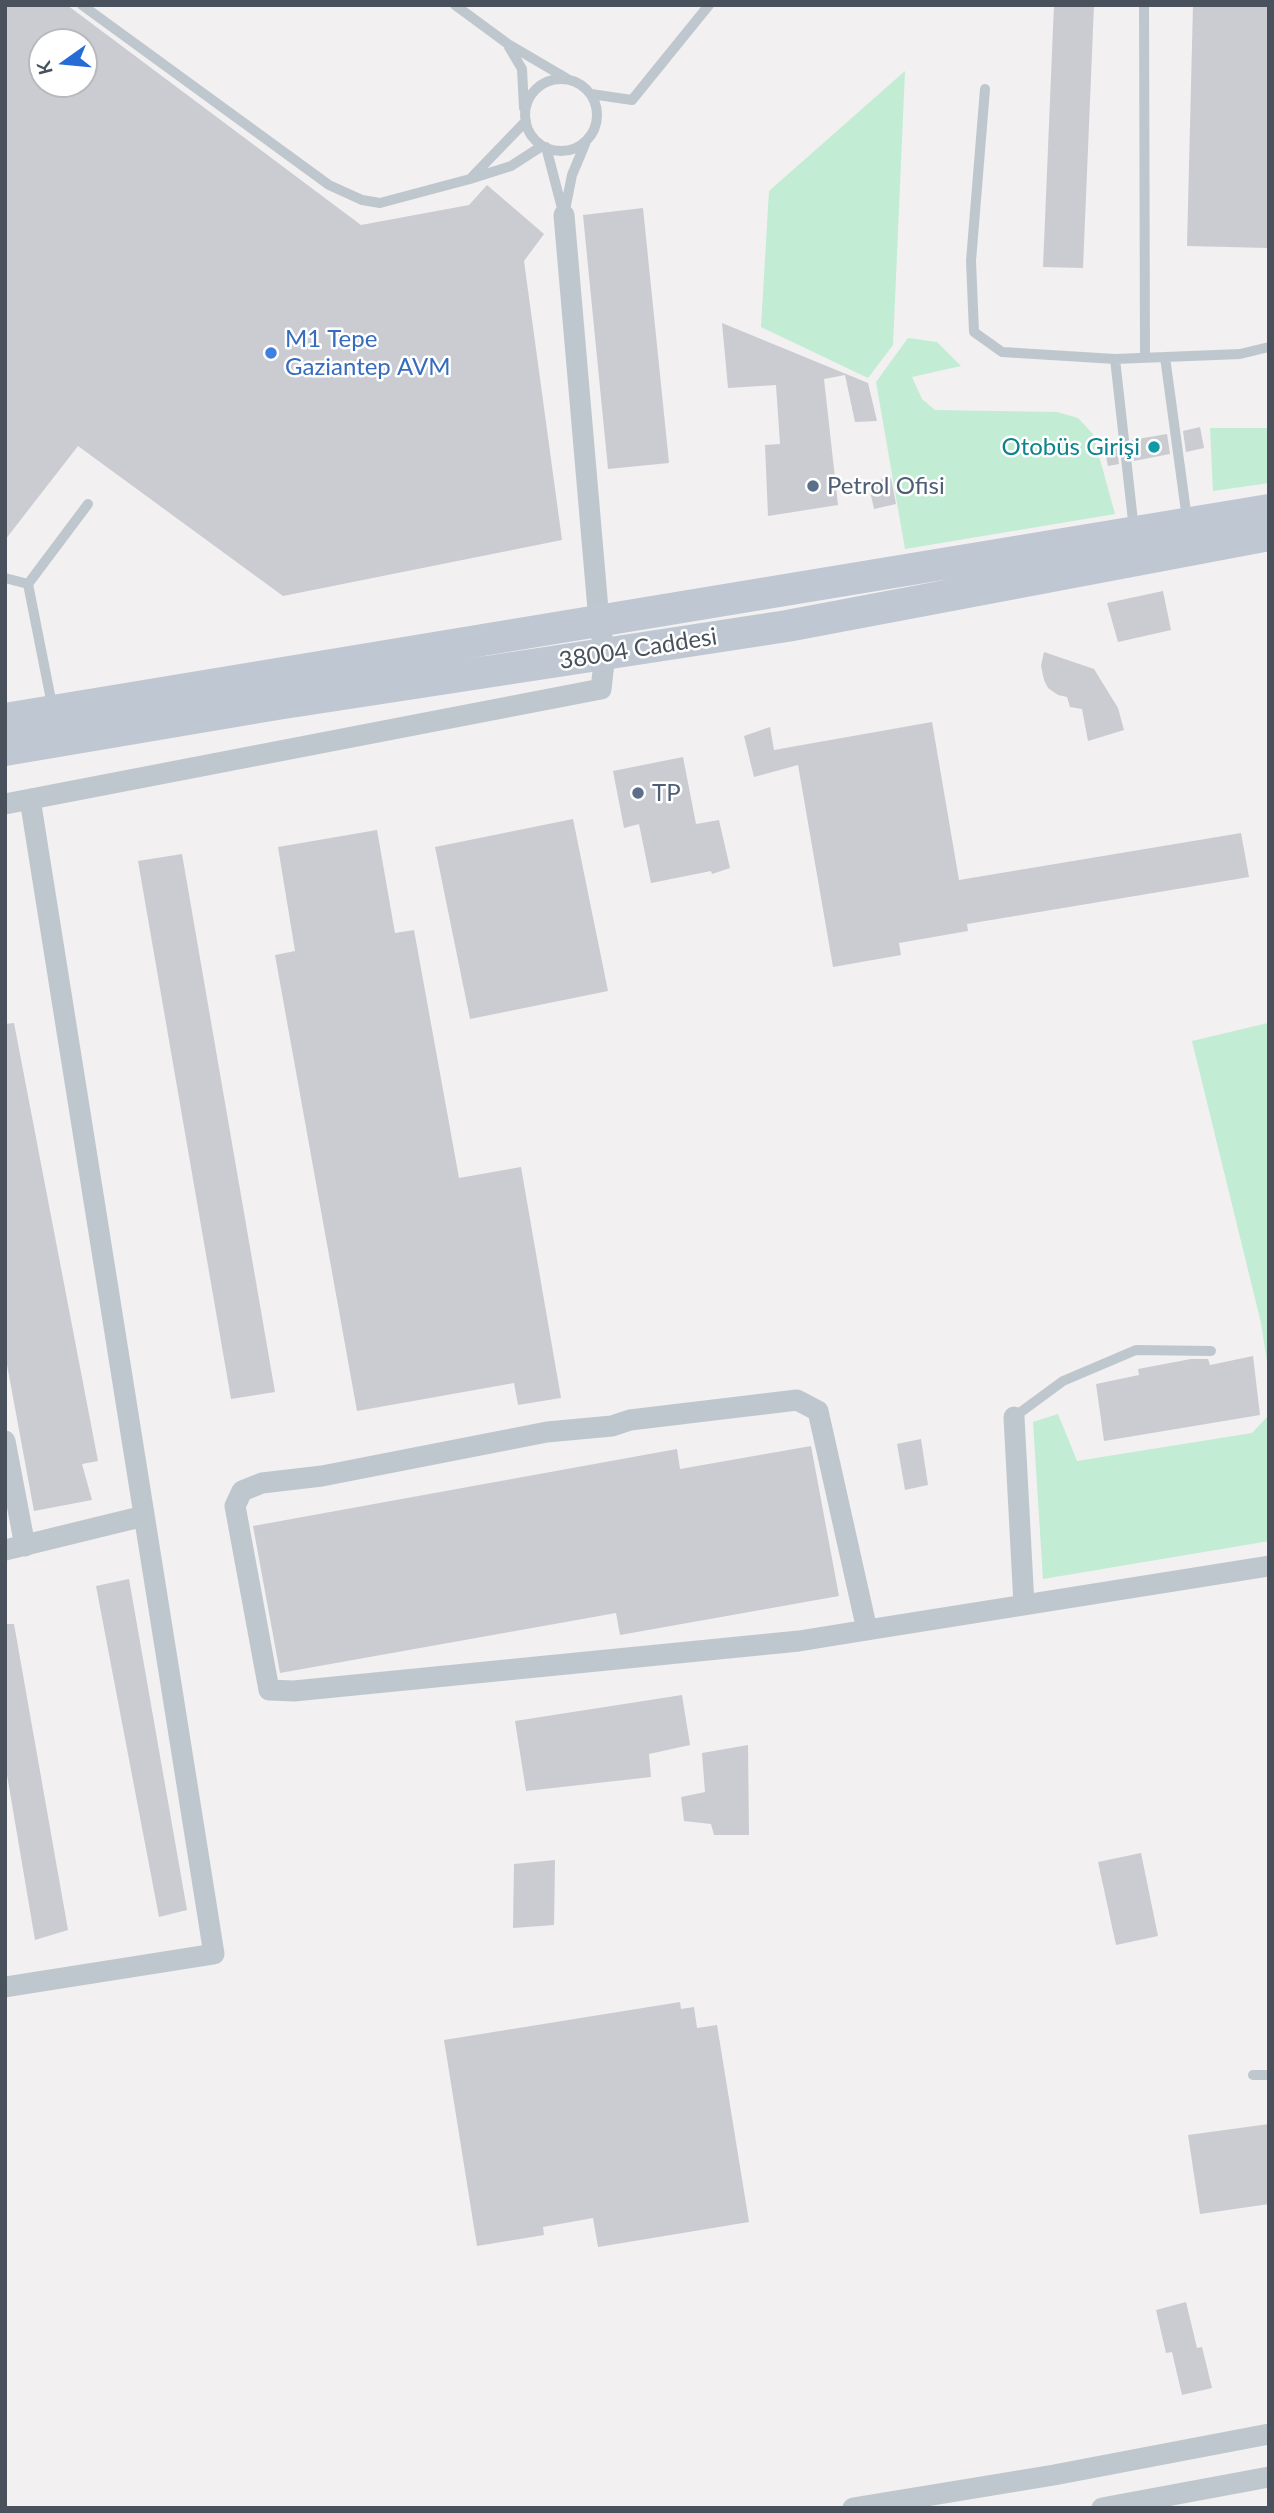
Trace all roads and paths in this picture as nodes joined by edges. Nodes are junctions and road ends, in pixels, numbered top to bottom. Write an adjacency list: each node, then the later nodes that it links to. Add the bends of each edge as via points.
1 (82, 5): 12 (lane, via 345,194 380,203)
2 (455, 5): 5 (lane)
3 (709, 5): 8 (lane, via 632,100)
4 (1144, 5): 16 (lane)
5 (508, 44): 6 (lane); 9 (lane, via 522,69)
6 (566, 78): 8 (lane); 9 (lane, via 553,79 532,92)
7 (985, 89): 17 (lane, via 971,261 974,332 1002,352)
8 (591, 94): 10 (lane, via 597,124)
9 (525, 118): 11 (lane, via 533,138); 12 (lane)
10 (585, 143): 11 (lane, via 564,152); 13 (lane, via 572,175)
11 (544, 147): 12 (lane, via 511,166); 13 (lane)
12 (470, 179)
13 (564, 215): 25 (street)
14 (1269, 347): 15 (lane, via 1240,354)
15 (1165, 357): 16 (lane); 21 (lane)
16 (1146, 358): 17 (lane)
17 (1115, 359): 22 (lane)
18 (88, 504): 24 (lane)
19 (1269, 510): 21 (street, 38004 Caddesi)
20 (1269, 535): 21 (street, 38004 Caddesi)
21 (1190, 536): 22 (street, 38004 Caddesi)
22 (1135, 547): 25 (street, 38004 Caddesi); 26 (street, 38004 Caddesi, via 787,626)
23 (5, 578): 24 (lane)
24 (28, 584): 28 (lane)
25 (599, 621): 26 (street); 28 (street, 38004 Caddesi)
26 (605, 654): 28 (street, 38004 Caddesi, via 277,704); 30 (street, via 601,689)
27 (5, 719): 28 (street, 38004 Caddesi)
28 (54, 727): 29 (street, 38004 Caddesi)
29 (5, 750)
30 (30, 799): 31 (street); 35 (street)
31 (5, 804)
32 (1211, 1351): 33 (lane, via 1136,1350 1063,1381)
33 (1014, 1418): 38 (street)
34 (5, 1441): 36 (street)
35 (144, 1516): 36 (street); 40 (street, via 214,1954)
36 (15, 1548)
37 (1269, 1566): 38 (street)
38 (1024, 1605): 39 (street)
39 (867, 1630): 39 (street, via 786,1642 269,1690 235,1506 242,1491 262,1483 322,1476 547,1432 797,1401 818,1411)
40 (5, 1987)
41 (1252, 2075): 42 (lane)
42 (1269, 2075)
43 (1269, 2434): 45 (street)
44 (1269, 2477): 46 (street)
45 (854, 2508)
46 (1102, 2508)

